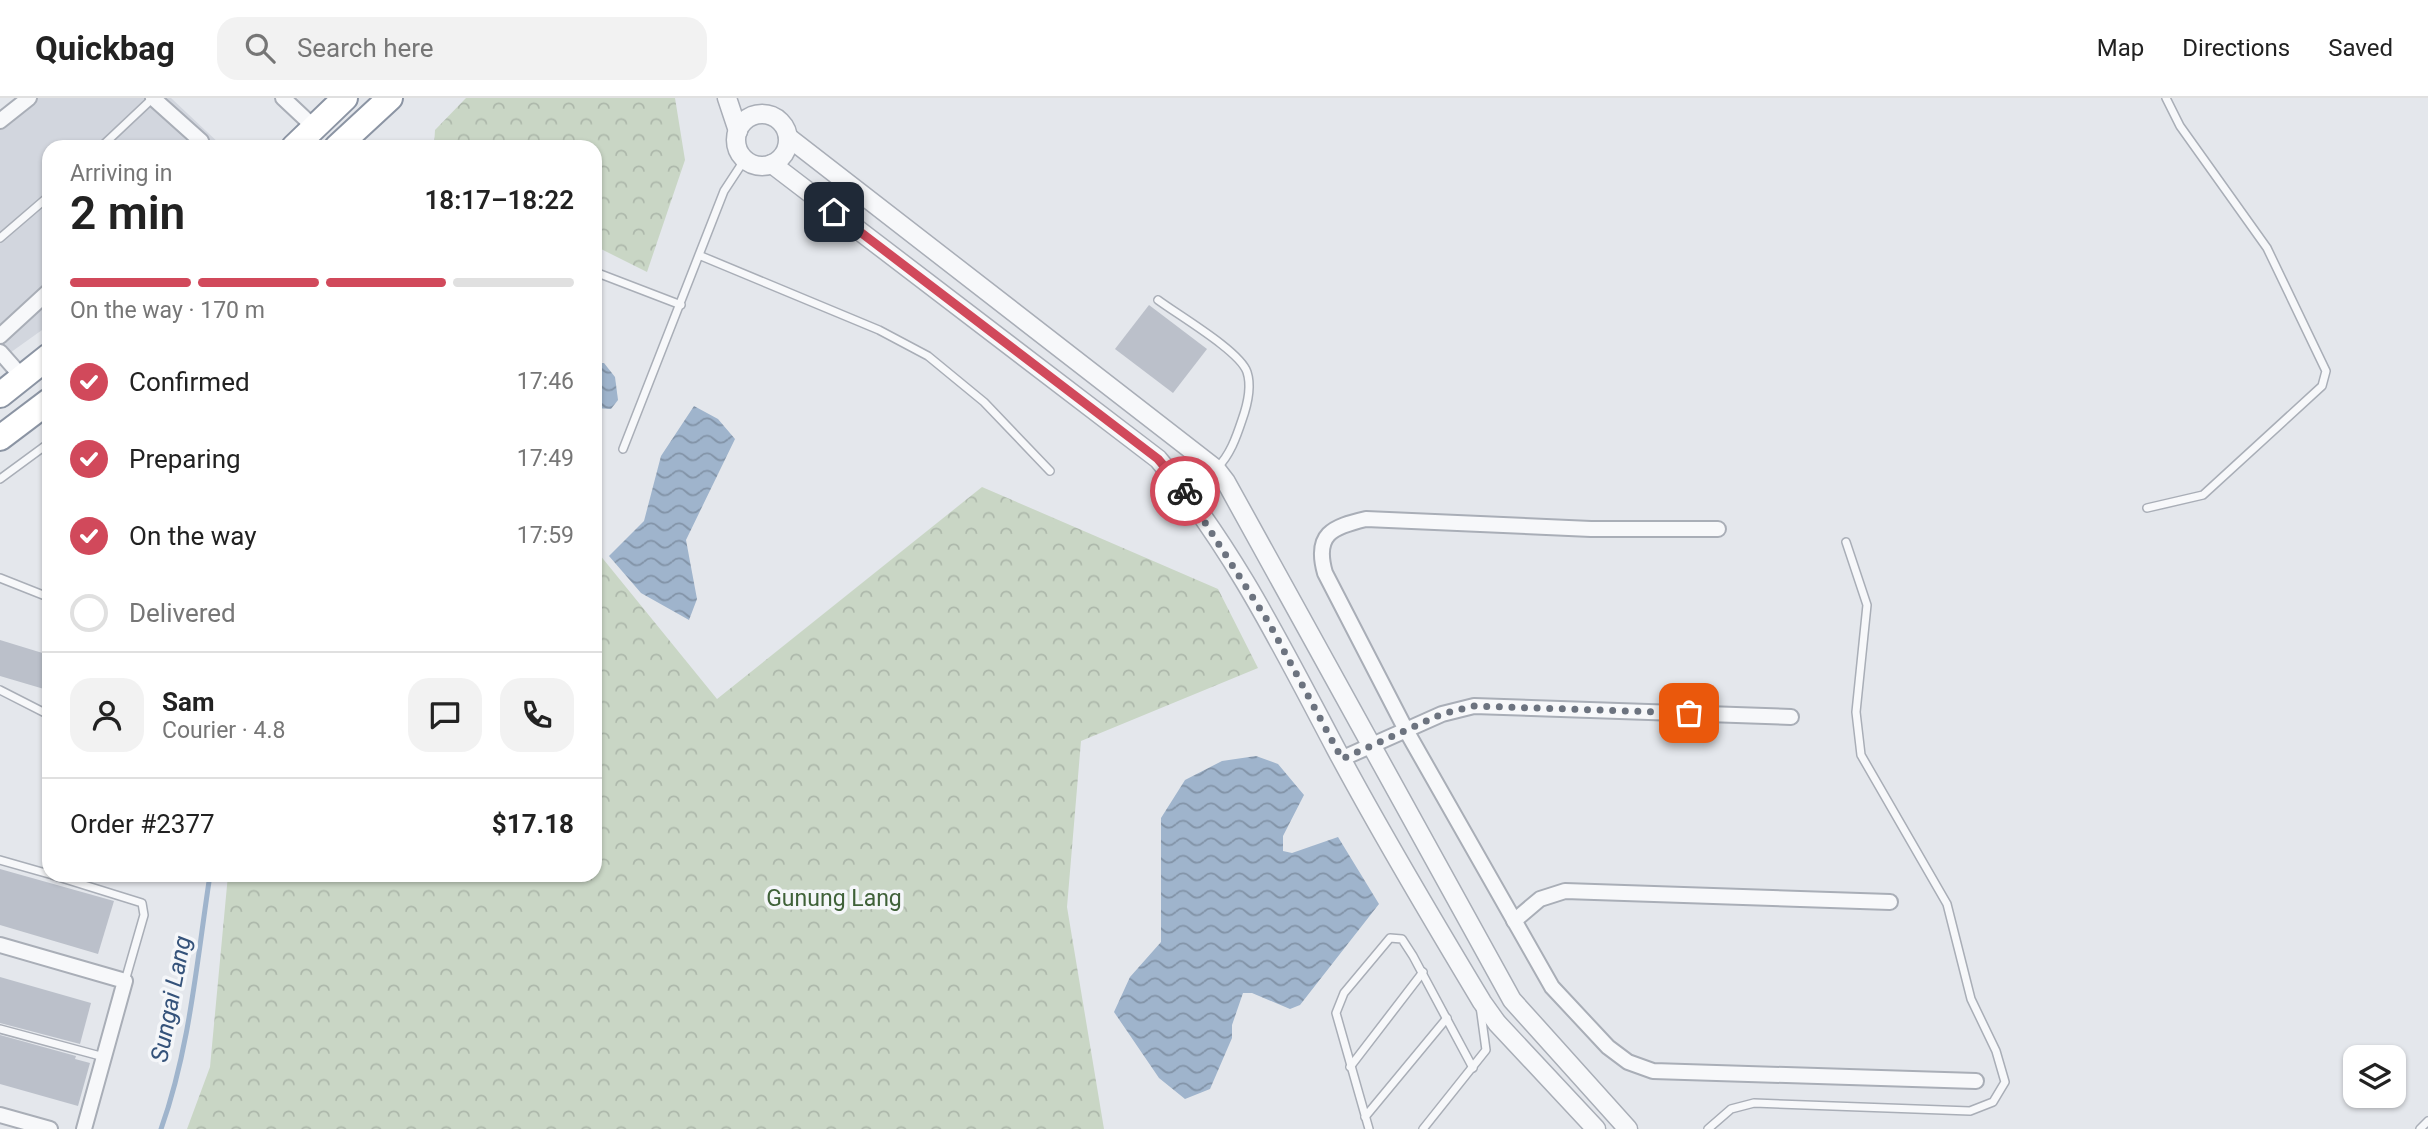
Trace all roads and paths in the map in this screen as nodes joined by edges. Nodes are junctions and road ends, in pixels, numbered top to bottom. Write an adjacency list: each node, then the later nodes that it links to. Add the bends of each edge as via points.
1 (29, 98): 9 (street)
2 (153, 98): 13 (lane); 14 (street)
3 (283, 98): 10 (street)
4 (345, 98): 10 (highway)
5 (390, 98): 16 (highway)
6 (727, 98): 11 (street)
7 (2166, 98): 38 (lane, via 2180,126 2267,248 2326,371 2322,386 2203,495)
8 (759, 106): 11 (street); 12 (street, via 776,119)
9 (0, 121)
10 (315, 128): 15 (highway)
11 (738, 131): 17 (street, via 737,146)
12 (788, 137): 18 (street, via 784,153); 35 (street)
13 (108, 140)
14 (200, 140)
15 (302, 140)
16 (345, 140)
17 (745, 159): 18 (street, via 758,165); 21 (lane, via 724,191)
18 (772, 164): 48 (street, via 1158,459 1194,501 1269,623)
19 (42, 202): 20 (lane)
20 (0, 238)
21 (701, 256): 25 (lane); 36 (lane, via 879,330 928,356 984,402)
22 (602, 275): 25 (lane)
23 (42, 297): 26 (street)
24 (1158, 300): 35 (lane, via 1234,356 1247,371 1244,416 1230,450)
25 (681, 305): 34 (lane)
26 (0, 336)
27 (0, 352): 29 (street)
28 (42, 362): 29 (highway)
29 (23, 378): 30 (highway)
30 (0, 395)
31 (42, 406): 32 (highway)
32 (0, 438)
33 (42, 448): 37 (lane)
34 (623, 449)
35 (1216, 469): 47 (street)
36 (1050, 471)
37 (0, 479)
38 (2147, 508)
39 (1718, 529): 46 (street, via 1591,529 1366,519 1339,525 1323,539 1320,556 1325,573)
40 (1846, 541): 73 (lane, via 1867,606 1856,712 1861,755 1947,904 1971,999 1996,1051 2004,1082 1993,1102 1977,1110 1754,1103 1731,1109)
41 (0, 578): 42 (lane)
42 (42, 595)
43 (0, 690): 44 (lane)
44 (42, 711)
45 (1791, 717): 46 (street, via 1474,706 1442,714)
46 (1408, 732): 47 (street); 53 (street)
47 (1370, 744): 48 (street); 72 (street, via 1512,1000)
48 (1342, 759): 57 (street)
49 (0, 860): 50 (lane)
50 (42, 872)
51 (74, 882): 56 (lane, via 142,903 144,915)
52 (1890, 902): 53 (street, via 1564,891 1540,899)
53 (1514, 921): 63 (street, via 1563,1001 1628,1062 1653,1071)
54 (0, 945): 56 (street)
55 (1423, 972): 58 (lane); 61 (lane); 61 (lane, via 1403,940 1392,937 1344,993 1335,1018)
56 (125, 981): 60 (street)
57 (1482, 1002): 62 (lane, via 1479,1010 1487,1048); 71 (street)
58 (1447, 1018): 62 (lane); 65 (lane)
59 (0, 1029): 60 (lane)
60 (106, 1058): 69 (street)
61 (1350, 1067): 65 (lane)
62 (1474, 1068): 67 (lane)
63 (1976, 1081)
64 (0, 1115): 68 (street)
65 (1365, 1117): 70 (lane)
66 (2428, 1121): 74 (lane)
67 (1425, 1128)
68 (50, 1129)
69 (85, 1129)
70 (1369, 1129)
71 (1596, 1129)
72 (1628, 1129)
73 (1708, 1129)
74 (2420, 1129)

